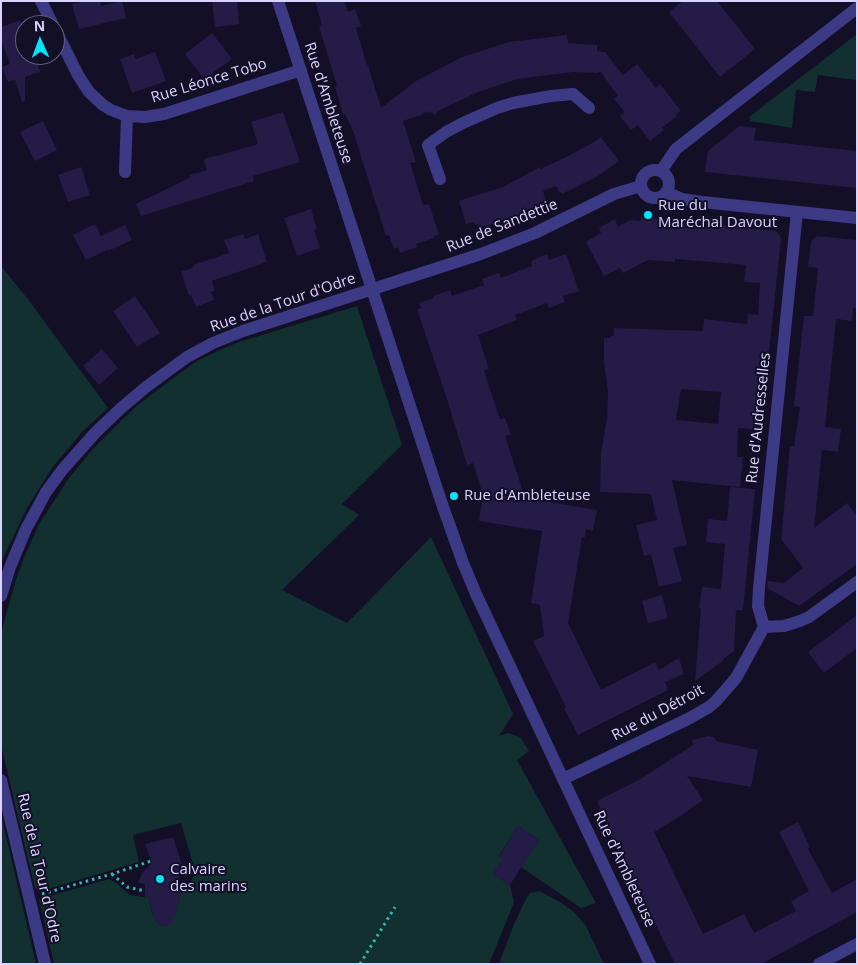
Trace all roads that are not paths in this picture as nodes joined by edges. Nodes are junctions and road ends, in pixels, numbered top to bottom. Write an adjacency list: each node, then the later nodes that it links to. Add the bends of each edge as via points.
1 (41, 1): 4 (street)
2 (278, 1): 6 (street, Rue d'Ambleteuse)
3 (857, 8): 9 (street, via 676,149)
4 (48, 15)
5 (65, 49): 8 (street, Rue Léonce Tobo, via 89,92 103,106)
6 (301, 70): 8 (street, Rue Léonce Tobo, via 164,114); 16 (street, Rue d'Ambleteuse)
7 (589, 108): 11 (street, via 573,94 532,99 479,115 428,145)
8 (126, 116): 10 (street)
9 (661, 170): 12 (street, via 647,172 641,179); 13 (street, via 669,180)
10 (125, 172)
11 (440, 180)
12 (641, 186): 13 (street, via 644,194 651,198 660,198); 16 (street, Rue de Sandettie, via 614,194 518,240)
13 (666, 192): 14 (street, via 696,202)
14 (797, 212): 15 (street); 19 (street, Rue d'Audresselles, via 758,588 758,606)
15 (857, 218)
16 (372, 290): 18 (street, Rue de la Tour d'Odre, via 213,343 187,357 146,387 95,433 46,492 20,541); 20 (street, Rue d'Ambleteuse, via 463,563)
17 (857, 582): 19 (street, via 809,617 784,626)
18 (1, 596)
19 (764, 627): 20 (street, Rue du Détroit, via 736,678 709,707)
20 (563, 779): 24 (street, Rue d'Ambleteuse)
21 (1, 780): 23 (street, Rue de la Tour d'Odre)
22 (857, 944): 25 (street)
23 (45, 964)
24 (650, 964)
25 (819, 964)

